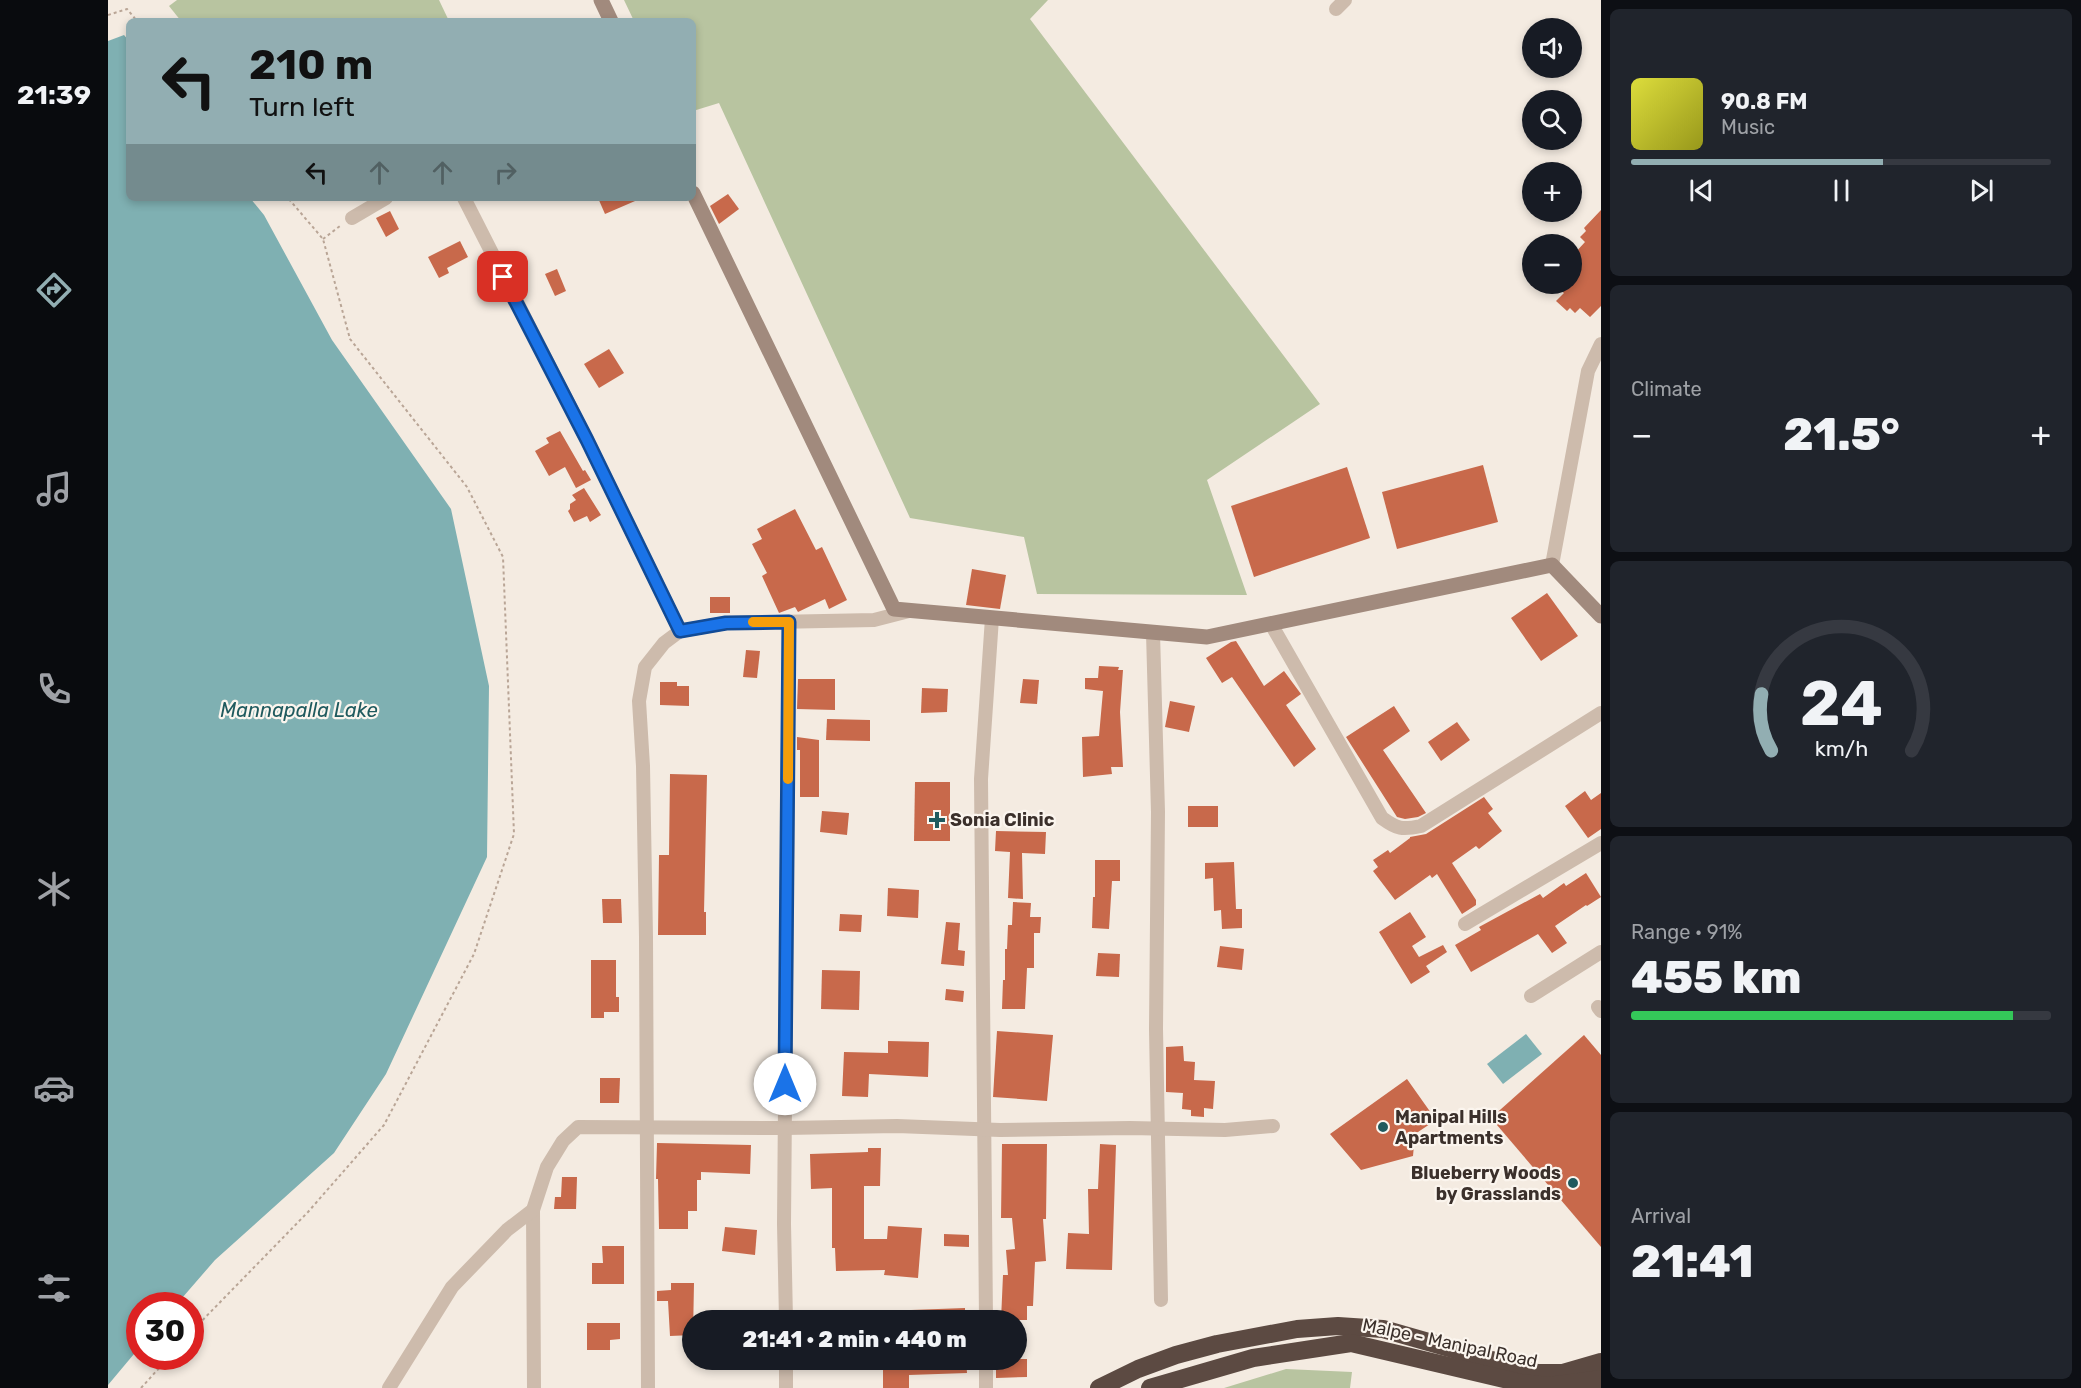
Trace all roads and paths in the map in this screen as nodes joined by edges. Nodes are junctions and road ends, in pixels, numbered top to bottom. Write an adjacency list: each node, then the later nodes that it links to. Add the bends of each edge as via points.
1 (601, 0): 4 (street)
2 (108, 15): 3 (path, via 127,9)
3 (134, 18)
4 (610, 18)
5 (696, 199): 13 (street, via 894,609)
6 (291, 201): 10 (path)
7 (381, 201): 9 (street)
8 (466, 201): 18 (street)
9 (352, 218): 10 (path)
10 (324, 239): 34 (path, via 350,339 467,487 503,557 514,834 474,954 384,1125 308,1212)
11 (1601, 344): 12 (street, via 1588,371)
12 (1552, 565): 14 (street); 17 (street)
13 (909, 611): 15 (street); 16 (street, via 874,620)
14 (1601, 615)
15 (992, 618): 19 (street); 29 (street, via 981,779)
16 (789, 622): 18 (street, via 726,623); 27 (street)
17 (1271, 624): 19 (street, via 1207,638); 20 (street, via 1382,818 1394,827 1406,830 1420,826)
18 (680, 631): 26 (street, via 645,667 639,701 646,937)
19 (1153, 633): 28 (street, via 1158,812)
20 (1601, 713)
21 (1601, 843): 22 (street)
22 (1465, 924)
23 (1601, 952): 24 (street)
24 (1531, 996)
25 (1273, 1126): 28 (street, via 1226,1130)
26 (646, 1128): 27 (street); 30 (street, via 578,1127 563,1141 547,1167); 43 (street)
27 (785, 1128): 29 (street); 32 (street)
28 (1158, 1128): 29 (street); 31 (street)
29 (985, 1129): 33 (street)
30 (533, 1210): 41 (street, via 507,1230 452,1287); 42 (street)
31 (1161, 1300)
32 (786, 1310)
33 (986, 1310)
34 (204, 1319)
35 (1594, 1364): 46 (highway, Malpe - Manipal Road, via 1563,1373 1537,1372 1383,1329 1338,1326 1297,1329 1217,1344 1138,1369)
36 (157, 1370): 40 (path)
37 (786, 1370): 44 (street)
38 (986, 1370): 45 (street)
39 (1601, 1379): 47 (highway, Malpe - Manipal Road, via 1549,1386 1521,1383 1351,1342 1253,1358)
40 (141, 1388)
41 (389, 1388)
42 (534, 1388)
43 (648, 1388)
44 (786, 1388)
45 (986, 1388)
46 (1099, 1388)
47 (1150, 1388)

